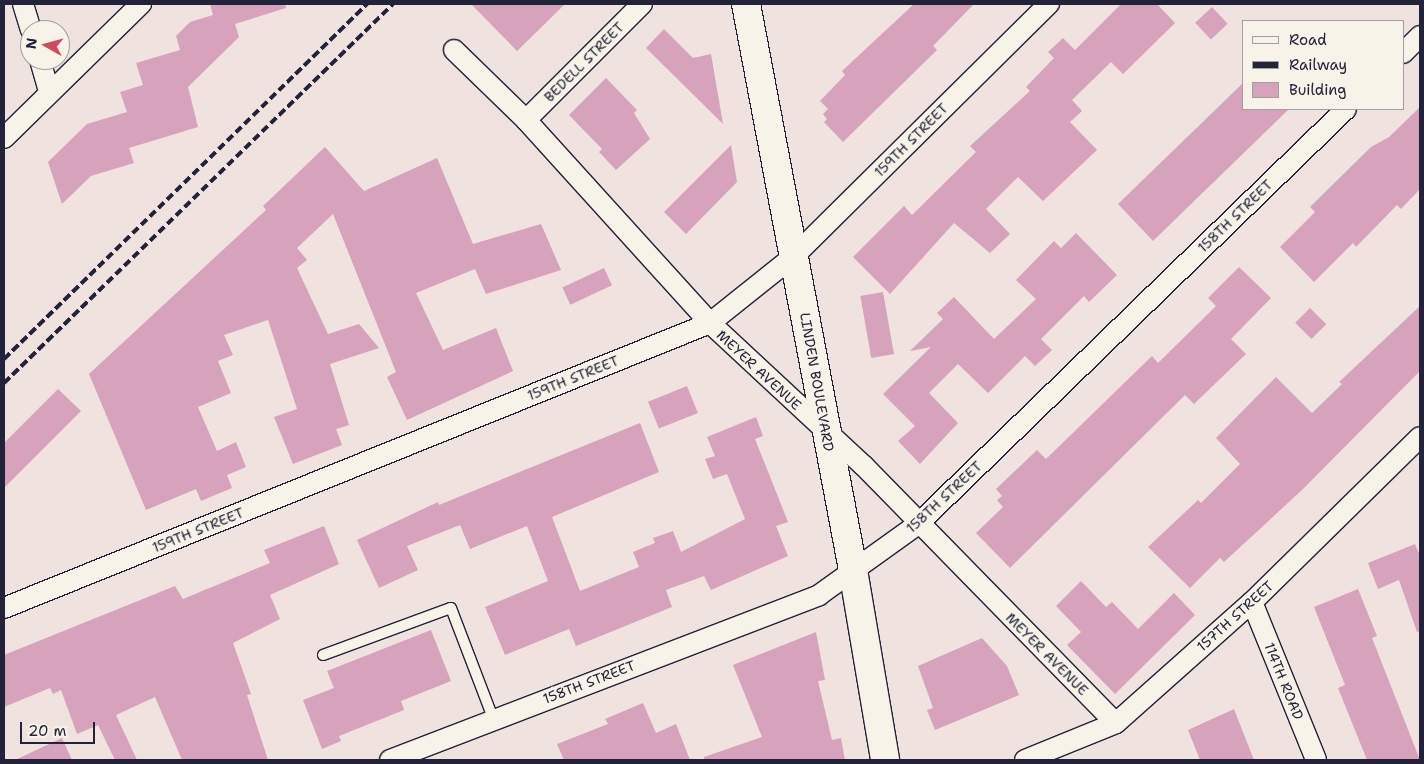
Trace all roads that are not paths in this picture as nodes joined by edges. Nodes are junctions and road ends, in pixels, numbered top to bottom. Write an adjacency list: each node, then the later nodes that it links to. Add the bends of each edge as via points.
1 (23, 4): 6 (street)
2 (141, 4): 11 (street)
3 (642, 4): 13 (street, BEDELL STREET)
4 (746, 4): 15 (main road, LINDEN BOULEVARD)
5 (1049, 4): 15 (street, 159TH STREET)
6 (28, 20)
7 (1420, 36): 9 (street)
8 (454, 50): 13 (street, MEYER AVENUE)
9 (1404, 52)
10 (43, 70): 11 (street)
11 (49, 92): 14 (street)
12 (1345, 110): 19 (street, 158TH STREET)
13 (526, 120): 16 (street, MEYER AVENUE)
14 (4, 138)
15 (794, 256): 16 (street, 159TH STREET); 17 (main road, LINDEN BOULEVARD)
16 (710, 323): 17 (street, MEYER AVENUE); 22 (street, 159TH STREET)
17 (826, 431): 19 (street, MEYER AVENUE); 20 (main road, LINDEN BOULEVARD)
18 (1420, 437): 21 (street, 157TH STREET)
19 (918, 524): 20 (street, 158TH STREET); 25 (street, MEYER AVENUE)
20 (853, 570): 24 (street, 158TH STREET, via 819,595); 27 (main road, LINDEN BOULEVARD)
21 (1252, 602): 25 (street, 157TH STREET); 29 (street, 114TH ROAD)
22 (4, 608)
23 (323, 655): 24 (lane, via 452,608)
24 (493, 718): 26 (street, 158TH STREET)
25 (1116, 723): 28 (street, 157TH STREET)
26 (390, 760)
27 (885, 760)
28 (1025, 760)
29 (1316, 760)

